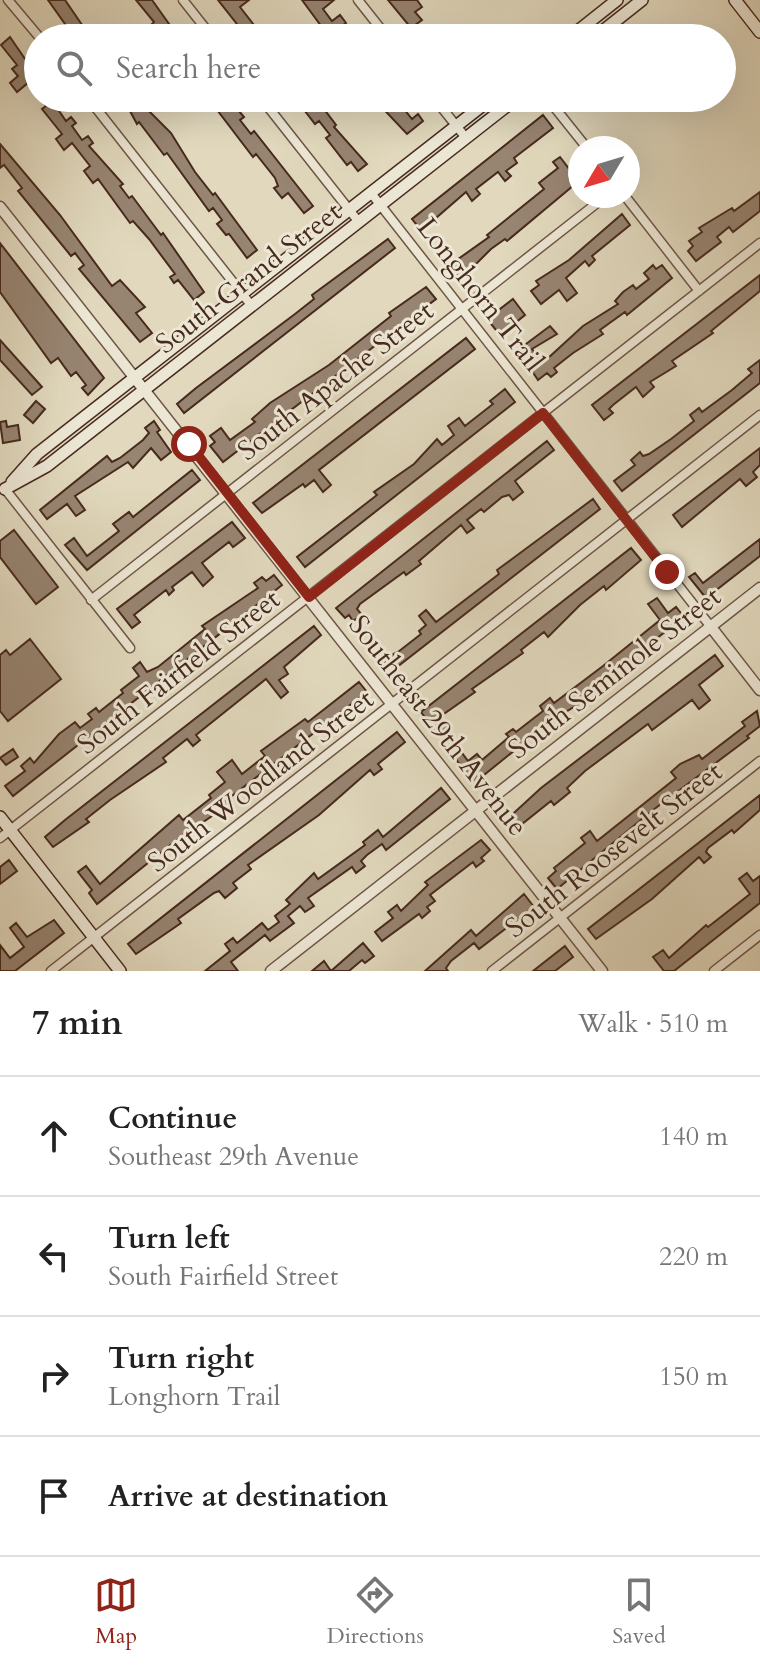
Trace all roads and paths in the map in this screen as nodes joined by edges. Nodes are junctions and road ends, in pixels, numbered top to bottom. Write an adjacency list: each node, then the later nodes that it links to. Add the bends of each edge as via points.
1 (8, 0): 7 (street)
2 (183, 0): 8 (street)
3 (358, 0): 9 (street)
4 (617, 0): 10 (main road)
5 (642, 0): 11 (main road)
6 (735, 0): 12 (main road)
7 (28, 24)
8 (202, 24)
9 (377, 24)
10 (587, 24)
11 (612, 24)
12 (760, 32)
13 (99, 112): 31 (street)
14 (272, 112): 27 (street)
15 (446, 112): 19 (street)
16 (474, 112): 19 (main road, South Grand Street)
17 (499, 112): 21 (main road, South Grand Street)
18 (558, 112): 20 (street)
19 (457, 126): 21 (street); 22 (main road, South Grand Street)
20 (577, 136)
21 (466, 138): 23 (main road, South Grand Street)
22 (371, 193): 23 (street, Longhorn Trail); 27 (main road, South Grand Street)
23 (380, 204): 28 (main road, South Grand Street); 33 (street, Longhorn Trail)
24 (0, 207): 34 (street, Southeast 29th Avenue)
25 (591, 208): 33 (street, South Apache Street)
26 (634, 208): 30 (street)
27 (349, 210): 28 (street); 31 (main road, South Grand Street)
28 (358, 221): 32 (main road, South Grand Street)
29 (760, 243): 30 (street, South Fairfield Street)
30 (699, 291): 36 (street, South Fairfield Street)
31 (242, 293): 32 (street); 34 (main road, South Grand Street)
32 (251, 305): 35 (main road, South Grand Street)
33 (462, 309): 36 (street, Longhorn Trail); 39 (street, South Apache Street)
34 (134, 378): 35 (street, Southeast 29th Avenue); 38 (main road, South Grand Street, via 37,454)
35 (145, 388): 38 (main road, South Grand Street, via 47,466); 39 (street, Southeast 29th Avenue)
36 (543, 413): 40 (street, Longhorn Trail); 42 (street, South Fairfield Street)
37 (760, 415): 40 (street, South Woodland Street)
38 (2, 491): 43 (street)
39 (227, 492): 42 (street, Southeast 29th Avenue); 43 (street, South Apache Street)
40 (627, 520): 44 (street, Longhorn Trail); 47 (street, South Woodland Street)
41 (760, 588): 44 (street, South Seminole Street)
42 (309, 597): 47 (street, Southeast 29th Avenue); 51 (street, South Fairfield Street)
43 (91, 600): 45 (street)
44 (711, 627): 46 (street, Longhorn Trail); 49 (street, South Seminole Street)
45 (130, 648)
46 (760, 690)
47 (393, 704): 49 (street, Southeast 29th Avenue); 54 (street, South Woodland Street)
48 (760, 761): 52 (street, South Roosevelt Street)
49 (476, 810): 52 (street, Southeast 29th Avenue); 57 (street, South Seminole Street)
50 (0, 817): 51 (main road)
51 (5, 834): 54 (main road)
52 (560, 918): 58 (street, South Roosevelt Street); 59 (street, Southeast 29th Avenue)
53 (760, 935): 60 (street)
54 (94, 938): 55 (street, South Woodland Street); 56 (main road)
55 (51, 971)
56 (120, 971)
57 (271, 971)
58 (492, 971)
59 (602, 971)
60 (714, 971)

